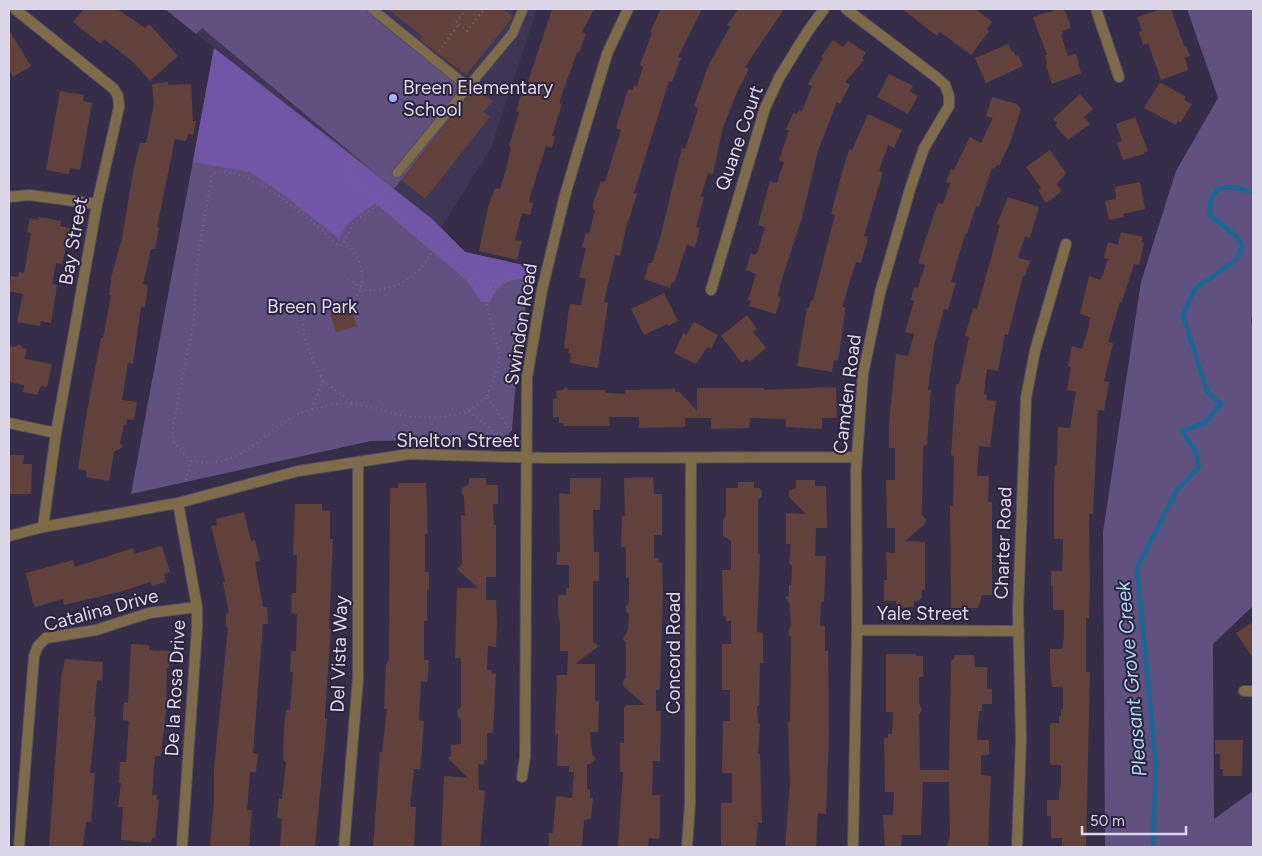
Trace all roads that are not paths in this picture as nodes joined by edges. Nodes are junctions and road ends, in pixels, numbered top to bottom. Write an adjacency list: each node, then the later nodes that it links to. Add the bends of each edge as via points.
1 (15, 9): 12 (street, Bay Street, via 114,89 118,96 117,118)
2 (372, 9): 9 (lane)
3 (523, 9): 9 (lane, via 514,33)
4 (628, 9): 18 (street, Swindon Road, via 607,54 565,195 542,290 527,377)
5 (824, 9): 14 (street, Quane Court, via 780,76 765,108)
6 (846, 9): 17 (street, Camden Road, via 936,76 945,85 949,96 949,106 924,148 880,293 863,374)
7 (1096, 9): 8 (street)
8 (1119, 77)
9 (468, 86): 10 (lane)
10 (397, 173)
11 (9, 197): 12 (street, via 29,195)
12 (97, 204): 16 (street, Bay Street)
13 (1066, 244): 26 (street, Charter Road, via 1035,351 1026,398)
14 (711, 290)
15 (9, 423): 16 (street)
16 (56, 433): 22 (street, Bay Street)
17 (856, 457): 19 (street, Shelton Street); 25 (street, Camden Road)
18 (528, 458): 19 (street, Shelton Street); 20 (street, Shelton Street, via 410,454); 27 (street, Swindon Road, via 525,757)
19 (690, 459): 31 (street, Concord Road, via 690,803)
20 (358, 462): 21 (street, Shelton Street, via 298,471); 30 (street, Del Vista Way, via 358,678)
21 (178, 503): 22 (street, Shelton Street); 24 (street, De la Rosa Drive)
22 (42, 527): 23 (street, Shelton Street)
23 (9, 536)
24 (197, 607): 28 (street, Catalina Drive, via 149,613 96,630 46,638 38,646 34,656); 29 (street, De la Rosa Drive, via 197,660)
25 (857, 630): 26 (street, Yale Street); 32 (street, Camden Road)
26 (1019, 630): 33 (street, Charter Road, via 1021,739)
27 (522, 777)
28 (19, 847)
29 (182, 847)
30 (344, 847)
31 (687, 847)
32 (853, 847)
33 (1018, 847)

